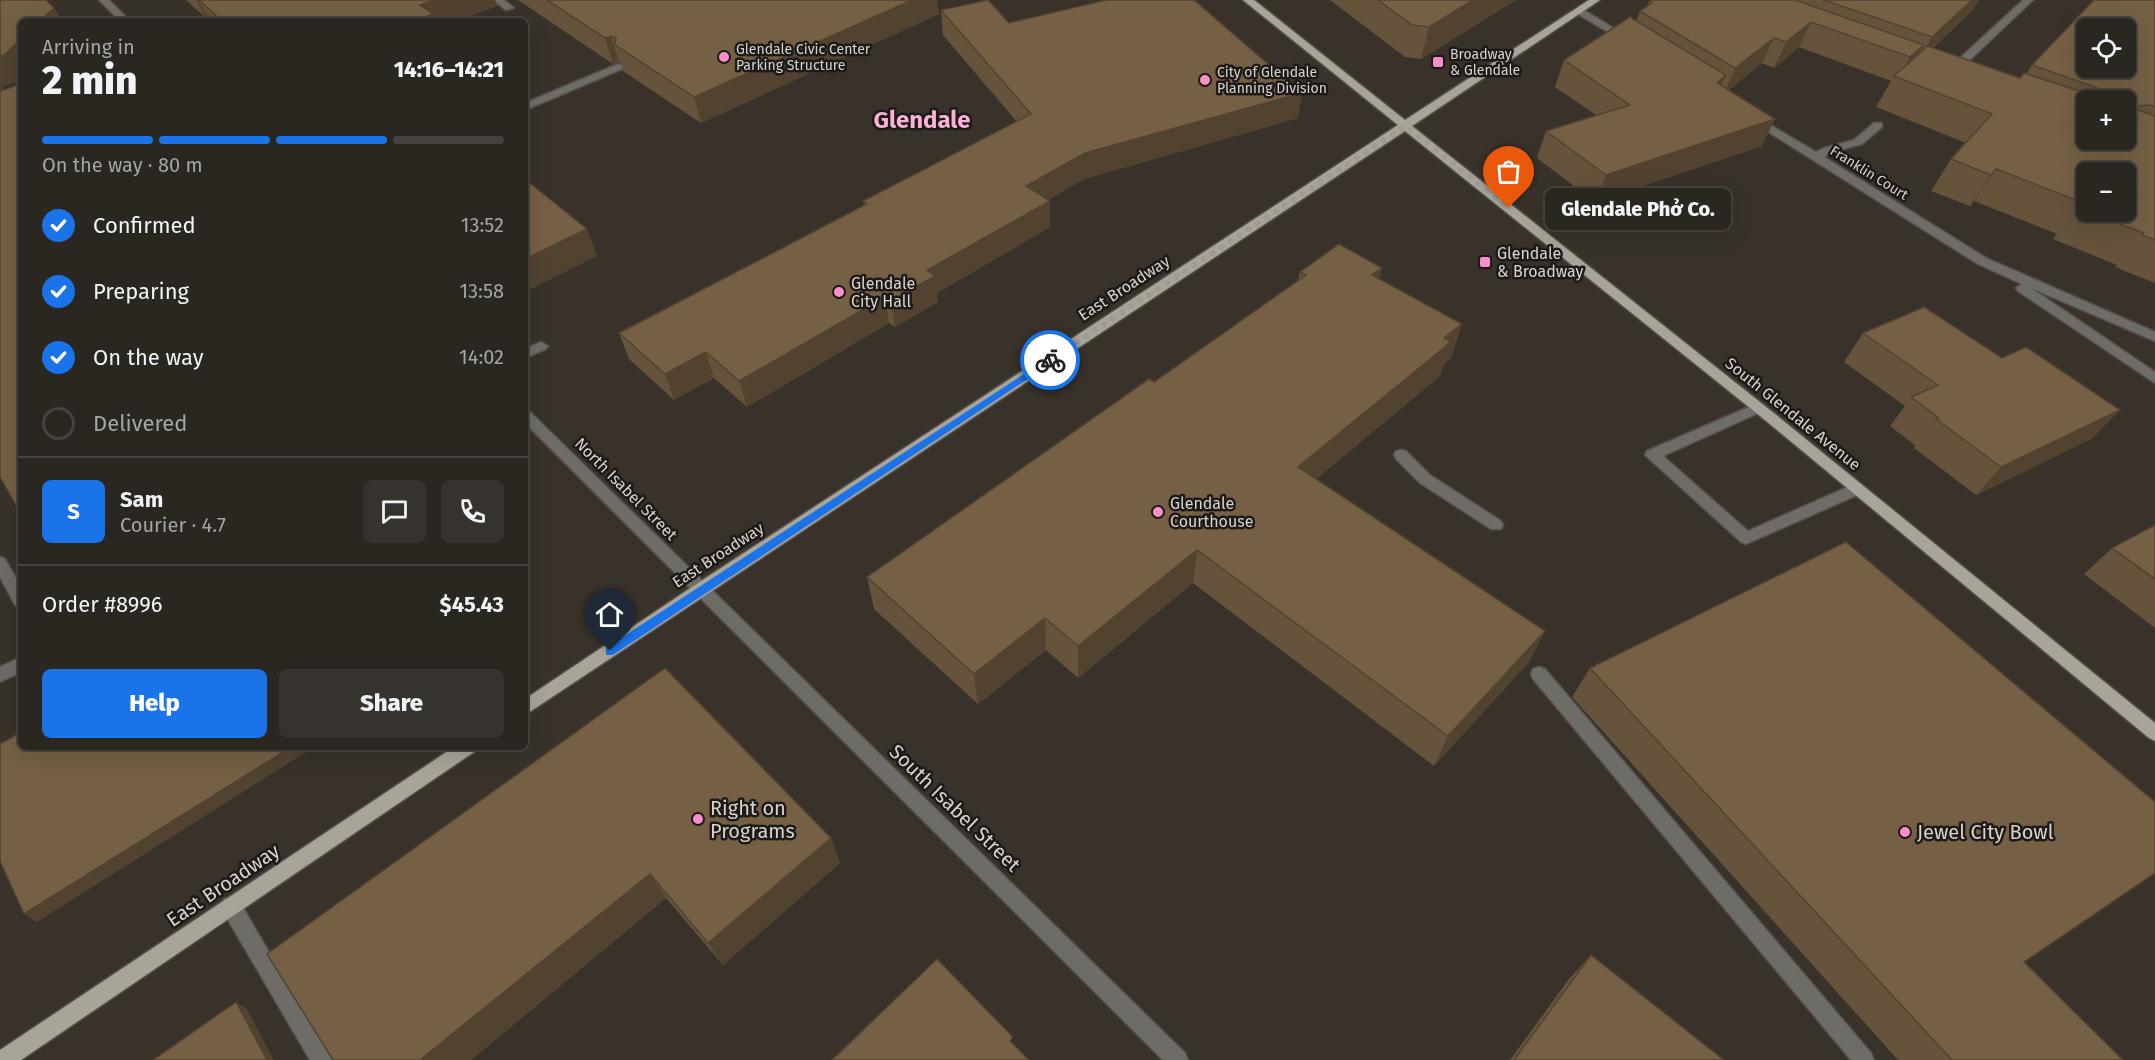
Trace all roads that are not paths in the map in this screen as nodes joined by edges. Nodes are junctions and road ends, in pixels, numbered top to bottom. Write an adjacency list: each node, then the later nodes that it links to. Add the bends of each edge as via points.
1 (104, 0): 8 (street)
2 (498, 0): 6 (street)
3 (1248, 0): 15 (main road, South Glendale Avenue)
4 (1595, 0): 7 (main road, East Broadway)
5 (2028, 0): 11 (street, via 1944,78)
6 (509, 8)
7 (1579, 11): 9 (street); 15 (main road, East Broadway)
8 (122, 18)
9 (1641, 48)
10 (618, 67): 12 (street)
11 (1955, 82)
12 (528, 106)
13 (1748, 115): 16 (street, Franklin Court)
14 (1878, 125): 16 (street, via 1858,142)
15 (1406, 126): 22 (main road, South Glendale Avenue); 28 (main road, East Broadway)
16 (1816, 157): 17 (street, Franklin Court)
17 (1982, 261): 18 (street, Franklin Court); 21 (street)
18 (2155, 337)
19 (541, 346): 20 (street)
20 (528, 352)
21 (2155, 378)
22 (1758, 408): 25 (main road, South Glendale Avenue); 25 (street, via 1652,455 1746,537)
23 (528, 418): 28 (street, North Isabel Street)
24 (1401, 456): 26 (street, via 1425,480)
25 (1857, 489): 34 (main road, South Glendale Avenue)
26 (1496, 525)
27 (0, 563): 29 (street)
28 (701, 589): 33 (main road, East Broadway); 39 (street, South Isabel Street)
29 (18, 596)
30 (18, 666): 32 (street)
31 (1539, 674): 40 (street)
32 (0, 675)
33 (528, 706)
34 (2155, 733)
35 (464, 750): 36 (main road, East Broadway)
36 (231, 906): 37 (main road, East Broadway); 38 (street)
37 (3, 1060)
38 (322, 1060)
39 (1179, 1060)
40 (1864, 1060)

